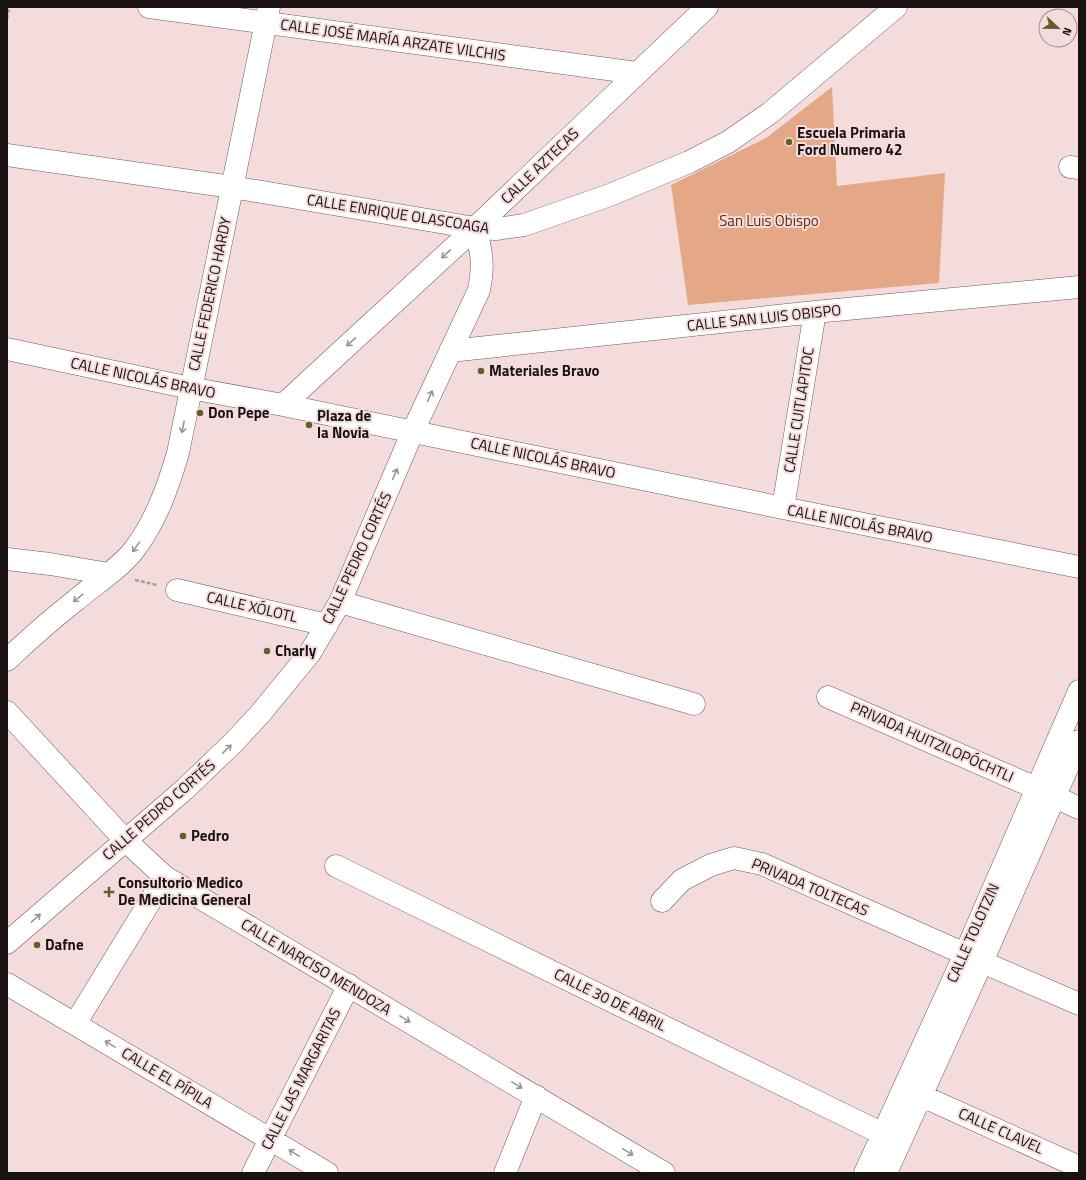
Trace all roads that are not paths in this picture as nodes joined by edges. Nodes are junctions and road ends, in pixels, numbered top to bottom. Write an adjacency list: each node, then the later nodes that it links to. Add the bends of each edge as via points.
1 (149, 7): 4 (street, CALLE JOSÉ MARÍA ARZATE VILCHIS)
2 (707, 7): 5 (street, CALLE AZTECAS)
3 (896, 7): 8 (street, CALLE ENRIQUE OLASCOAGA, via 770,113 728,142 610,196 524,226)
4 (267, 15): 5 (street, CALLE JOSÉ MARÍA ARZATE VILCHIS); 7 (street, CALLE FEDERICO HARDY)
5 (637, 73): 8 (street, CALLE AZTECAS)
6 (7, 155): 7 (street, CALLE ENRIQUE OLASCOAGA)
7 (232, 187): 8 (street, CALLE ENRIQUE OLASCOAGA); 13 (street, CALLE FEDERICO HARDY)
8 (475, 228): 12 (street, CALLE PEDRO CORTÉS, via 482,251 483,270 479,290); 14 (street, CALLE AZTECAS, one-way to 14)
9 (1079, 287): 10 (street, CALLE SAN LUIS OBISPO)
10 (815, 312): 12 (street, CALLE SAN LUIS OBISPO); 16 (street, CALLE CUITLAPITOC)
11 (7, 349): 13 (street, CALLE NICOLÁS BRAVO)
12 (450, 352): 15 (street, CALLE PEDRO CORTÉS, one-way to 12)
13 (190, 388): 14 (street, CALLE NICOLÁS BRAVO); 19 (street, CALLE FEDERICO HARDY, one-way to 19, via 171,479 158,508 133,551)
14 (283, 405): 15 (street, CALLE NICOLÁS BRAVO)
15 (414, 431): 16 (street, CALLE NICOLÁS BRAVO); 21 (street, CALLE PEDRO CORTÉS, one-way to 15)
16 (783, 508): 18 (street, CALLE NICOLÁS BRAVO)
17 (7, 560): 19 (street)
18 (1079, 567)
19 (109, 574): 23 (street, CALLE FEDERICO HARDY, one-way to 23, via 36,632)
20 (177, 590): 22 (street, CALLE XÓLOTL)
21 (340, 602): 22 (street, CALLE PEDRO CORTÉS); 26 (street)
22 (328, 624): 31 (street, CALLE PEDRO CORTÉS, one-way to 22, via 185,789 233,743 288,681)
23 (7, 660)
24 (1079, 691): 29 (street, CALLE TOLOTZIN)
25 (828, 697): 29 (street, PRIVADA HUITZILOPÓCHTLI)
26 (694, 704)
27 (7, 712): 31 (street, CALLE NARCISO MENDOZA)
28 (1079, 741): 29 (street, CALLE TOLOTZIN)
29 (1046, 792): 30 (street, PRIVADA HUITZILOPÓCHTLI); 36 (street, CALLE TOLOTZIN)
30 (1079, 808)
31 (125, 840): 33 (street, CALLE NARCISO MENDOZA); 35 (street, CALLE PEDRO CORTÉS, one-way to 31)
32 (336, 866): 43 (street, CALLE 30 DE ABRIL)
33 (165, 877): 38 (street, CALLE NARCISO MENDOZA); 40 (street)
34 (662, 901): 36 (street, PRIVADA TOLTECAS, via 682,880 711,865 734,858 744,859 762,864)
35 (7, 943)
36 (974, 958): 39 (street, PRIVADA TOLTECAS); 42 (street, CALLE TOLOTZIN); 43 (street, CALLE TOLOTZIN)
37 (7, 984): 40 (street, CALLE EL PÍPILA)
38 (348, 986): 41 (street, CALLE NARCISO MENDOZA, one-way to 41); 44 (street, CALLE LAS MARGARITAS)
39 (1079, 1004)
40 (76, 1024): 44 (street, CALLE EL PÍPILA, one-way to 40)
41 (536, 1096): 48 (street); 49 (street, CALLE NARCISO MENDOZA, one-way to 49)
42 (922, 1096): 45 (street, CALLE CLAVEL); 51 (street, CALLE TOLOTZIN)
43 (883, 1134): 50 (street, CALLE TOLOTZIN)
44 (270, 1139): 46 (street, CALLE LAS MARGARITAS); 47 (street, CALLE EL PÍPILA, one-way to 44)
45 (1079, 1167)
46 (253, 1173)
47 (327, 1173)
48 (505, 1173)
49 (664, 1173)
50 (865, 1173)
51 (886, 1173)

